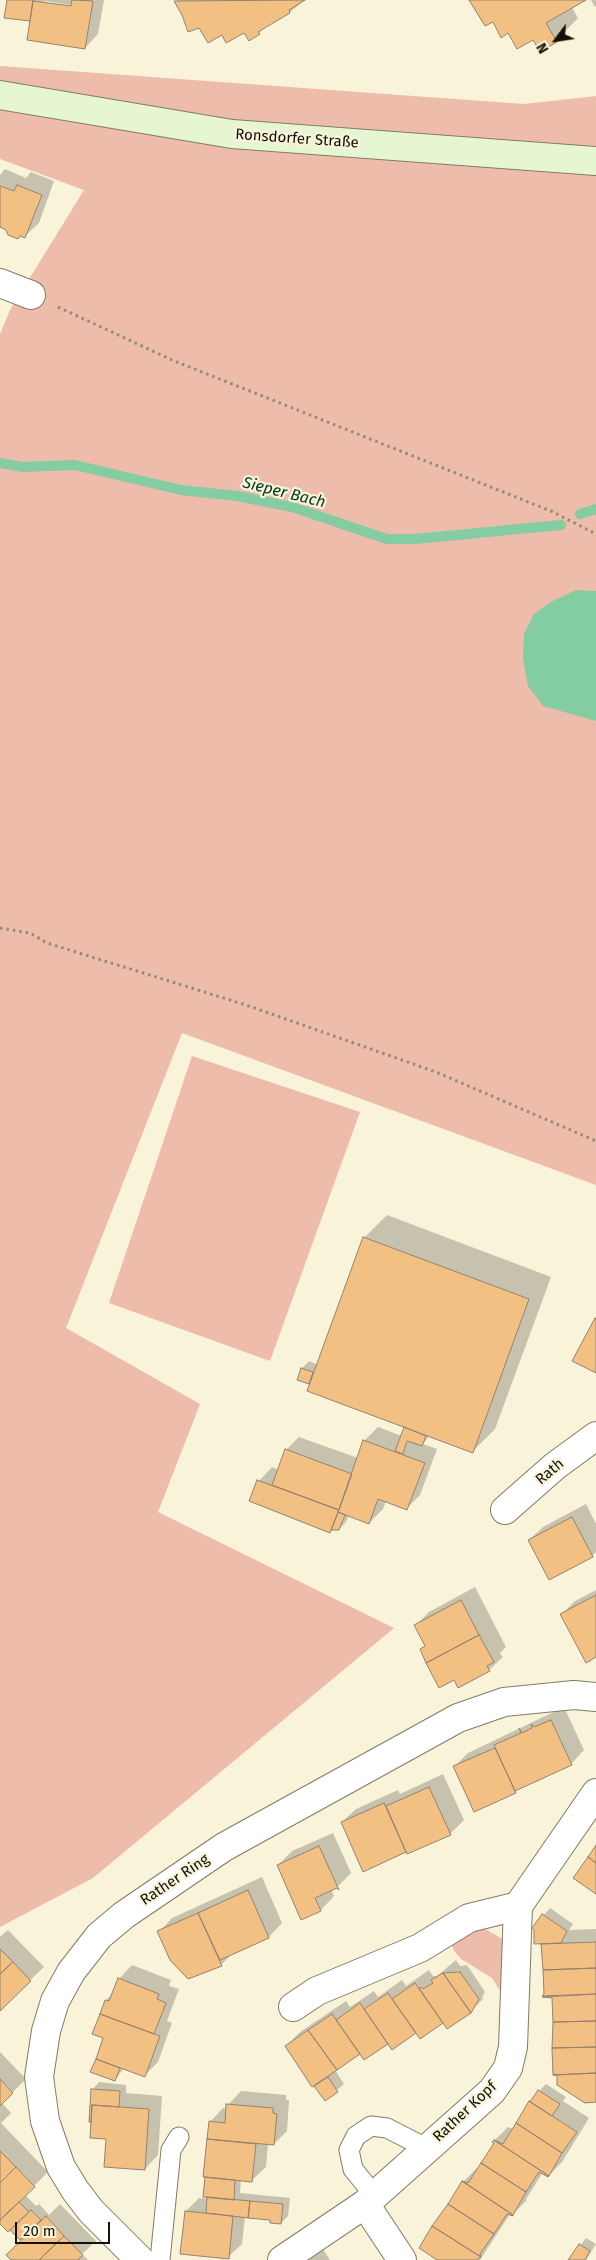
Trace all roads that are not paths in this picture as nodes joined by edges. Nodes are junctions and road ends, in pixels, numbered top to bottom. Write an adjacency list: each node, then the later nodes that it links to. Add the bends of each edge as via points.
1 (0, 95): 2 (main road, Ronsdorfer Straße, via 232,134)
2 (596, 162)
3 (0, 283): 4 (street)
4 (30, 295)
5 (596, 1436): 6 (street, Rath, via 555,1466)
6 (506, 1510)
7 (596, 1697): 14 (street, Rather Ring, via 574,1695 504,1702 458,1718 224,1847 146,1898 99,1936 71,1972 55,2001 46,2031 39,2077 45,2121 61,2167 91,2211)
8 (596, 1793): 9 (street)
9 (518, 1906): 10 (street, via 469,1918 420,1948 317,1991); 12 (street, Rather Kopf, via 513,2047 508,2068 492,2091)
10 (293, 2007)
11 (179, 2136): 15 (lane, via 171,2150)
12 (426, 2148): 13 (street, Rather Kopf); 13 (lane, via 388,2128 371,2126 356,2136 349,2150 353,2169)
13 (370, 2200): 16 (street, Rather Kopf); 17 (street)
14 (140, 2260)
15 (160, 2260)
16 (282, 2260)
17 (402, 2260)

